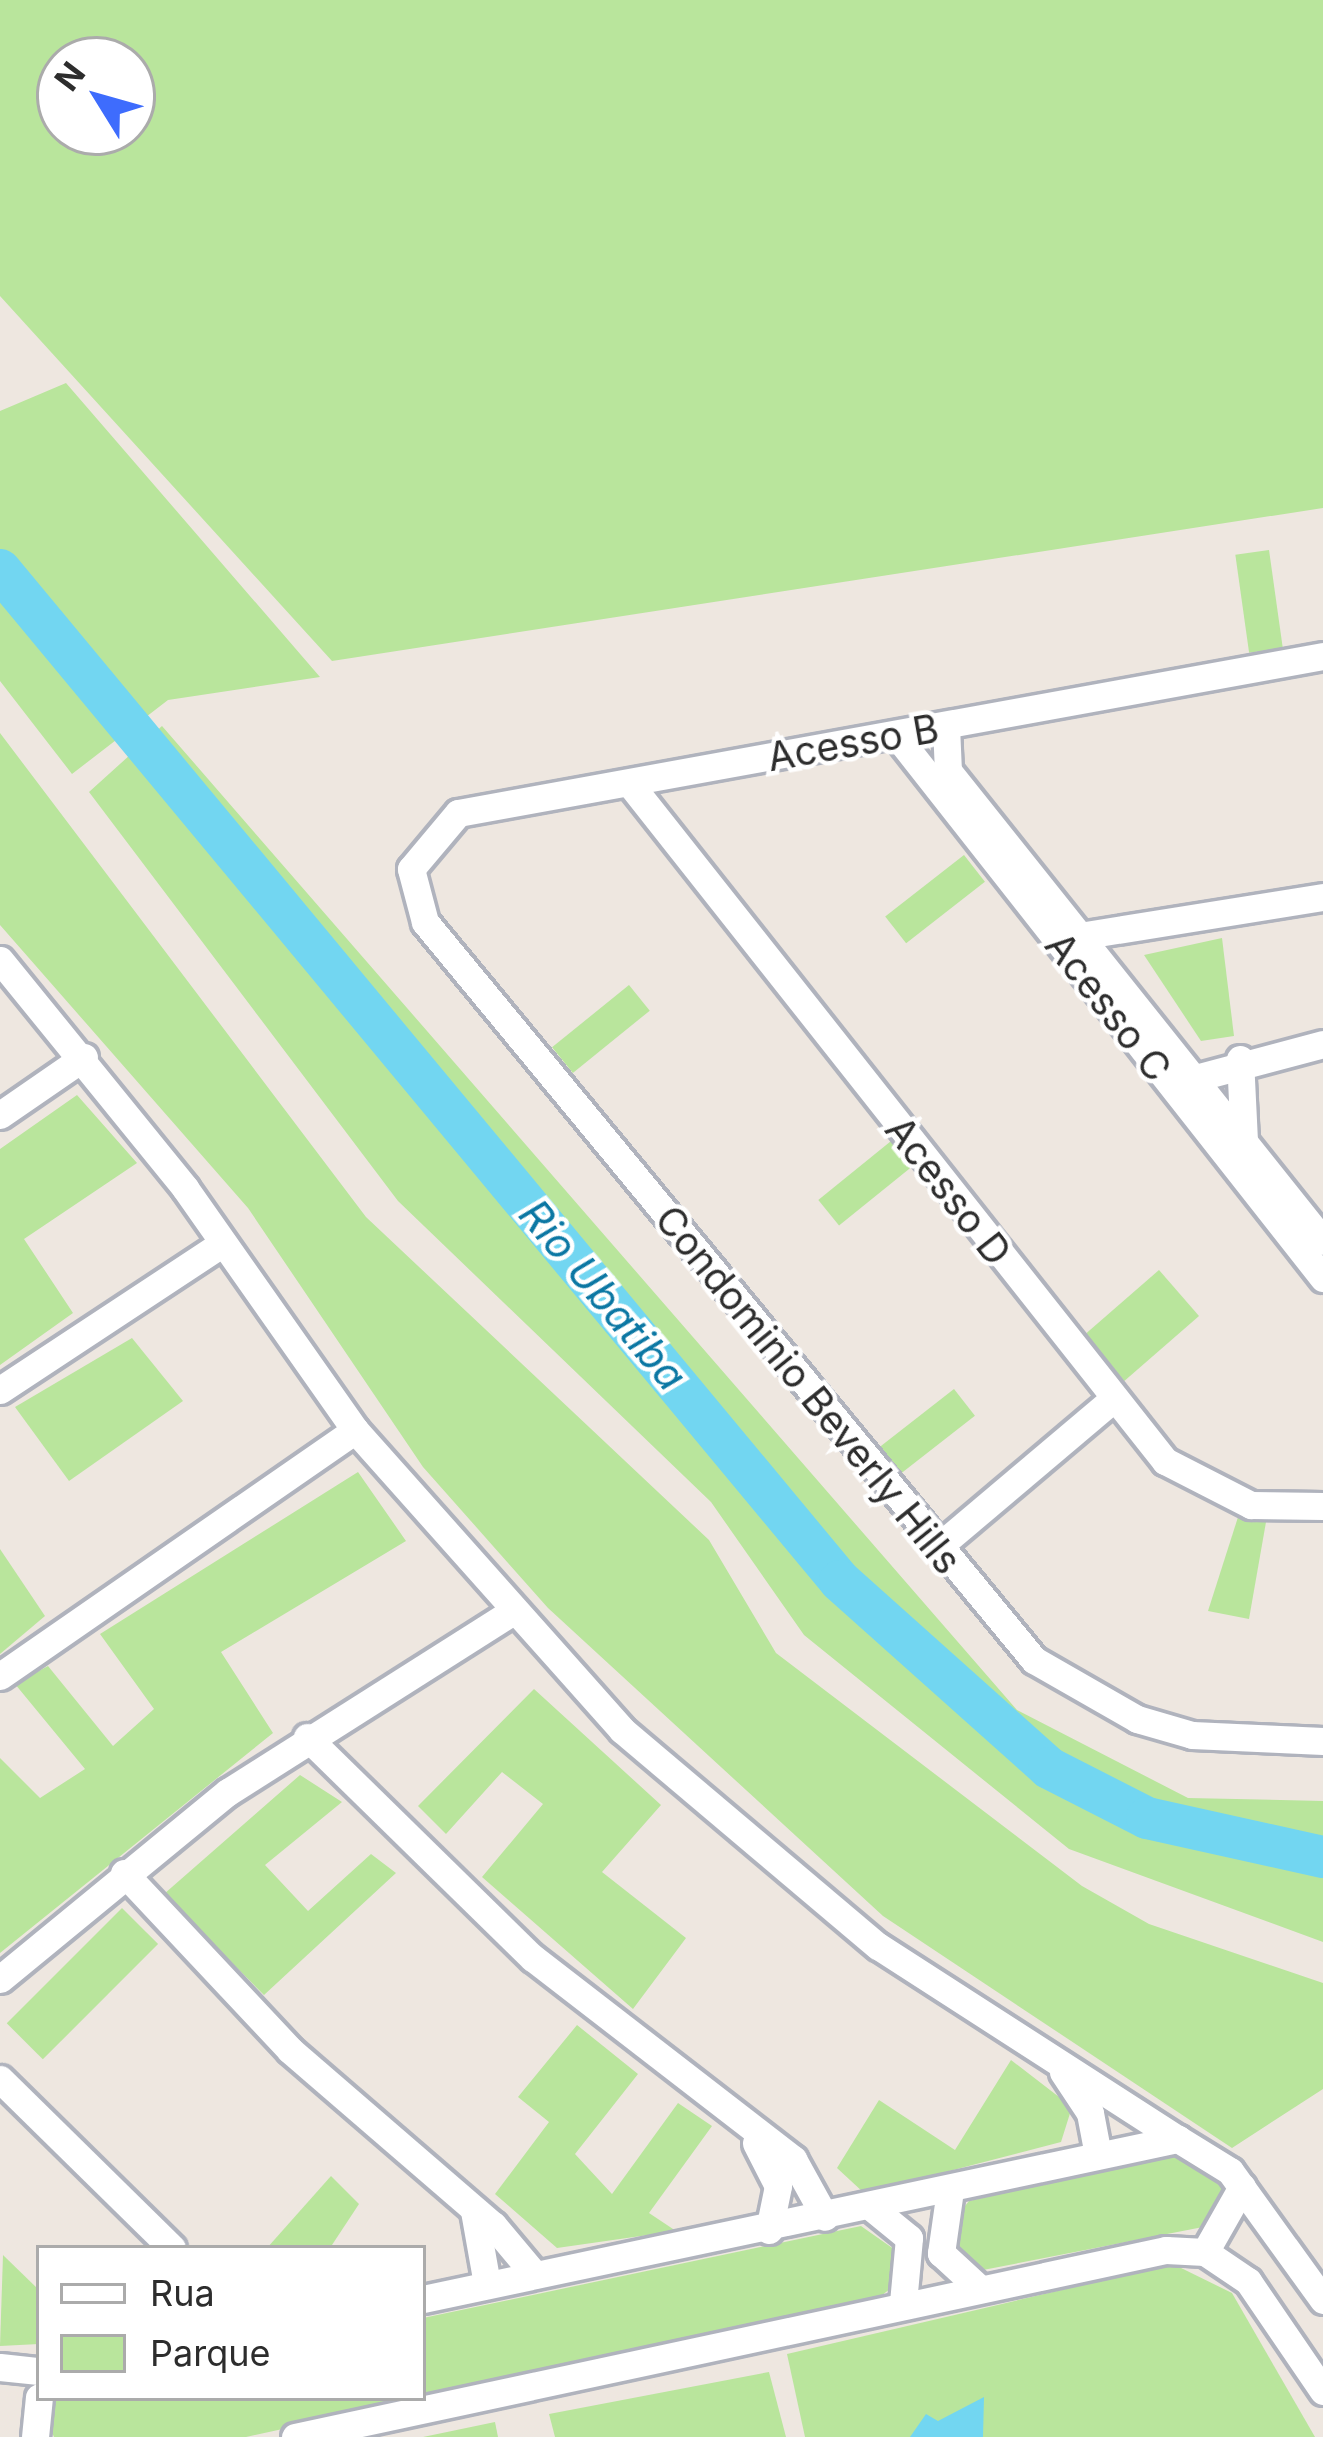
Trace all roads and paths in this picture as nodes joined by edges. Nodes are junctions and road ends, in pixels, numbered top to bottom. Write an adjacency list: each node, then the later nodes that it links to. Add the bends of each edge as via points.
1 (1323, 656): 2 (street, Acesso B)
2 (946, 726): 3 (street, Acesso B); 4 (street)
3 (896, 735): 4 (street, Acesso C); 5 (street, Acesso B)
4 (938, 777): 9 (street, Acesso C)
5 (630, 784): 6 (street, Acesso B, via 458,813); 22 (street, Acesso D)
6 (411, 869): 25 (street, Condominio Beverly Hills, via 425,922)
7 (1323, 897): 8 (street)
8 (1135, 934): 9 (street); 11 (street)
9 (1068, 937): 11 (street, Acesso C)
10 (0, 960): 13 (street)
11 (1101, 982): 15 (street, Acesso C)
12 (1323, 1043): 14 (street)
13 (85, 1057): 16 (street); 19 (street)
14 (1240, 1059): 15 (street); 17 (street)
15 (1178, 1080): 17 (street, Acesso C); 20 (street, Acesso C)
16 (0, 1115)
17 (1244, 1142): 18 (street, Acesso C)
18 (1323, 1241)
19 (223, 1243): 21 (street); 23 (street)
20 (1323, 1278)
21 (0, 1390)
22 (1113, 1399): 24 (street, Acesso D, via 1185,1476 1251,1505); 25 (street)
23 (355, 1430): 26 (street); 27 (street)
24 (1323, 1506)
25 (938, 1546): 29 (street, Condominio Beverly Hills, via 1034,1660 1103,1703 1192,1735)
26 (509, 1614): 28 (street); 32 (street, via 806,1891)
27 (0, 1676)
28 (307, 1737): 30 (street); 34 (street, via 467,1900)
29 (1323, 1741)
30 (124, 1873): 31 (street); 40 (street, via 290,2050)
31 (0, 1979)
32 (1058, 2063): 35 (street); 36 (street, via 1090,2113)
33 (0, 2079): 43 (street)
34 (745, 2131): 41 (street, via 793,2159); 42 (street, via 774,2165)
35 (1178, 2139): 36 (street); 37 (street)
36 (1098, 2155): 38 (street)
37 (1242, 2187): 44 (street); 45 (street)
38 (950, 2190): 39 (street); 48 (street, via 941,2253)
39 (871, 2207): 41 (street); 52 (street, via 909,2238)
40 (474, 2211): 46 (street); 47 (street)
41 (825, 2218): 42 (street)
42 (769, 2230): 46 (street)
43 (169, 2245)
44 (1205, 2252): 48 (street, via 1126,2255); 49 (street)
45 (1297, 2263): 49 (street); 51 (street)
46 (535, 2275): 47 (street)
47 (487, 2284): 50 (street)
48 (979, 2288): 52 (street)
49 (1254, 2289): 53 (street)
50 (426, 2298)
51 (1323, 2300)
52 (903, 2303): 59 (street)
53 (1316, 2353): 56 (street)
54 (0, 2367): 55 (street)
55 (36, 2372)
56 (1323, 2391)
57 (38, 2401): 58 (street)
58 (34, 2437)
59 (295, 2437)

